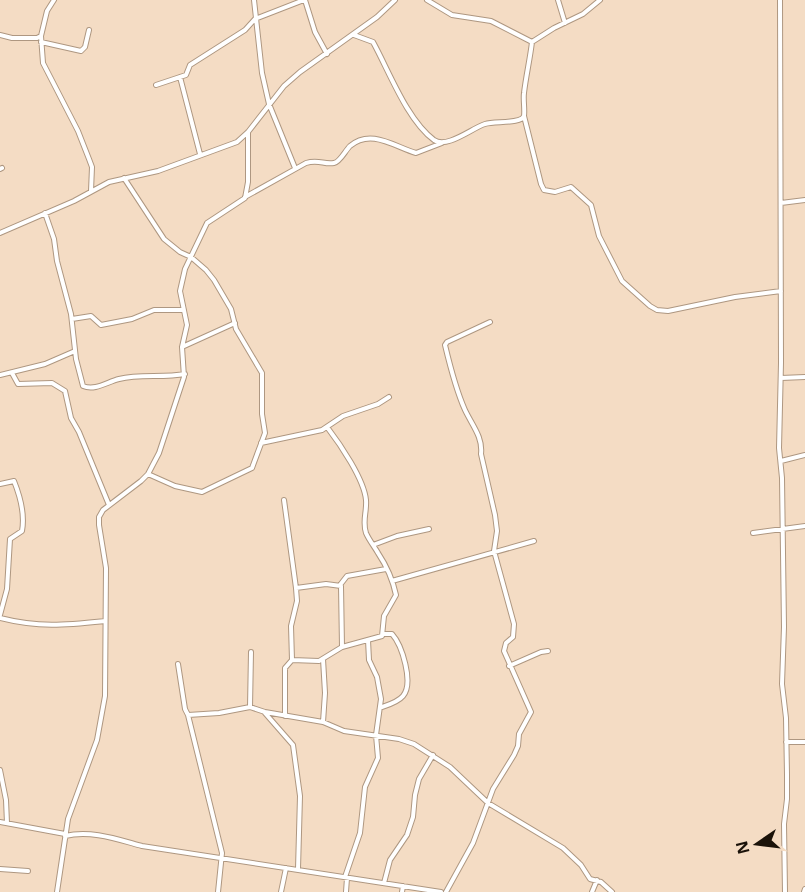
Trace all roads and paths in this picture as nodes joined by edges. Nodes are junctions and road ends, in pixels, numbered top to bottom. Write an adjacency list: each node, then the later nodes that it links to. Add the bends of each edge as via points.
1 (54, 0): 14 (street)
2 (254, 0): 9 (street)
3 (305, 0): 9 (street); 17 (street)
4 (395, 0): 12 (street)
5 (427, 0): 16 (street, via 448,13 490,21)
6 (558, 0): 10 (street)
7 (600, 0): 10 (street)
8 (780, 0): 30 (street)
9 (255, 19): 18 (street, via 245,30 190,64 187,74); 20 (street)
10 (565, 23): 16 (street)
11 (89, 30): 15 (street, via 81,51)
12 (353, 34): 17 (street); 23 (street, via 373,42 415,118 434,139)
13 (0, 35): 14 (street, via 33,39)
14 (40, 36): 15 (street)
15 (41, 42): 27 (street, via 43,63 92,167)
16 (532, 42): 21 (street)
17 (327, 54): 20 (street, via 292,79)
18 (180, 77): 19 (street); 24 (street)
19 (156, 84)
20 (269, 104): 22 (street); 25 (street)
21 (524, 116): 23 (street, via 518,122 487,123); 34 (street, via 544,190 572,188 588,201 599,236 622,281 650,306 668,311)
22 (248, 132): 24 (street, via 228,146); 28 (street)
23 (444, 142): 25 (street, via 416,153 387,141 363,139 337,162 314,160)
24 (200, 154): 26 (street, via 158,171)
25 (296, 168): 28 (street)
26 (124, 178): 27 (street); 33 (street, via 164,239)
27 (91, 191): 31 (street)
28 (245, 198): 33 (street, via 207,223)
29 (805, 200): 30 (street)
30 (781, 203): 34 (street)
31 (45, 213): 32 (street); 36 (street)
32 (0, 233)
33 (191, 257): 35 (street, via 180,291); 38 (street, via 225,296)
34 (781, 291): 45 (street)
35 (184, 310): 36 (street, via 160,309 101,325 91,316); 39 (street, via 187,325)
36 (72, 319): 40 (street)
37 (490, 322): 61 (street, via 445,345 465,409 482,446 497,531)
38 (235, 323): 39 (street); 48 (street, via 262,376 265,433)
39 (182, 347): 42 (street)
40 (75, 351): 41 (street); 42 (street, via 86,388 117,379)
41 (12, 373): 43 (street); 54 (street, via 18,384 48,382 65,391 71,418)
42 (184, 374): 51 (street, via 159,453)
43 (0, 375)
44 (805, 377): 45 (street)
45 (781, 378): 50 (street)
46 (389, 397): 47 (street)
47 (327, 427): 48 (street); 60 (street, via 350,460 364,493 364,521)
48 (261, 443): 51 (street, via 252,468 206,491 187,489)
49 (805, 455): 50 (street)
50 (781, 460): 57 (street)
51 (148, 474): 54 (street)
52 (0, 484): 66 (street, via 14,481 23,525 22,531 10,539 8,589)
53 (285, 500): 65 (street)
54 (109, 505): 67 (street, via 102,512 99,525 106,568)
55 (805, 526): 57 (street)
56 (429, 529): 60 (street)
57 (783, 529): 58 (street); 84 (street, via 782,684)
58 (753, 533)
59 (534, 541): 61 (street)
60 (373, 545): 62 (street)
61 (494, 551): 63 (street); 76 (street, via 514,624 513,637 504,647)
62 (386, 569): 63 (street); 64 (street, via 346,576)
63 (392, 581): 68 (street, via 396,596 384,616)
64 (340, 585): 65 (street); 70 (street)
65 (296, 588): 74 (street)
66 (0, 616): 67 (street, via 20,623 51,626)
67 (105, 621): 91 (street, via 102,723)
68 (383, 634): 69 (street); 78 (street, via 395,637 405,663 407,687 400,699)
69 (368, 640): 70 (street); 78 (street)
70 (342, 647): 73 (street)
71 (548, 651): 76 (street)
72 (251, 652): 77 (street)
73 (323, 659): 74 (street); 82 (street)
74 (292, 660): 81 (street, via 285,668)
75 (178, 664): 80 (street)
76 (509, 666): 88 (street, via 531,712 519,734 514,755)
77 (250, 707): 79 (street); 80 (street)
78 (381, 708): 83 (street)
79 (265, 712): 81 (street); 95 (street, via 293,745 300,796)
80 (188, 715): 92 (street, via 222,853)
81 (285, 716): 82 (street)
82 (322, 722): 83 (street, via 344,731)
83 (376, 735): 86 (street, via 399,738); 97 (street, via 378,763 365,788 360,833)
84 (786, 742): 85 (street); 110 (street)
85 (805, 742)
86 (433, 755): 88 (street); 99 (street, via 419,778 407,836 390,860)
87 (0, 770): 90 (street)
88 (488, 803): 98 (street, via 563,848 589,877); 107 (street, via 473,843)
89 (0, 822): 90 (street)
90 (7, 823): 91 (street)
91 (65, 835): 92 (street, via 91,834); 101 (street)
92 (220, 858): 93 (street); 102 (street)
93 (286, 868): 95 (street); 103 (street)
94 (0, 869): 96 (street)
95 (298, 869): 97 (street)
96 (28, 871)
97 (346, 877): 99 (street); 104 (street)
98 (597, 880): 108 (street); 109 (street)
99 (384, 882): 100 (street)
100 (404, 886): 105 (street); 106 (street)
101 (57, 892)
102 (218, 892)
103 (280, 892)
104 (346, 892)
105 (402, 892)
106 (441, 892)
107 (446, 892)
108 (592, 892)
109 (612, 892)
110 (785, 892)

